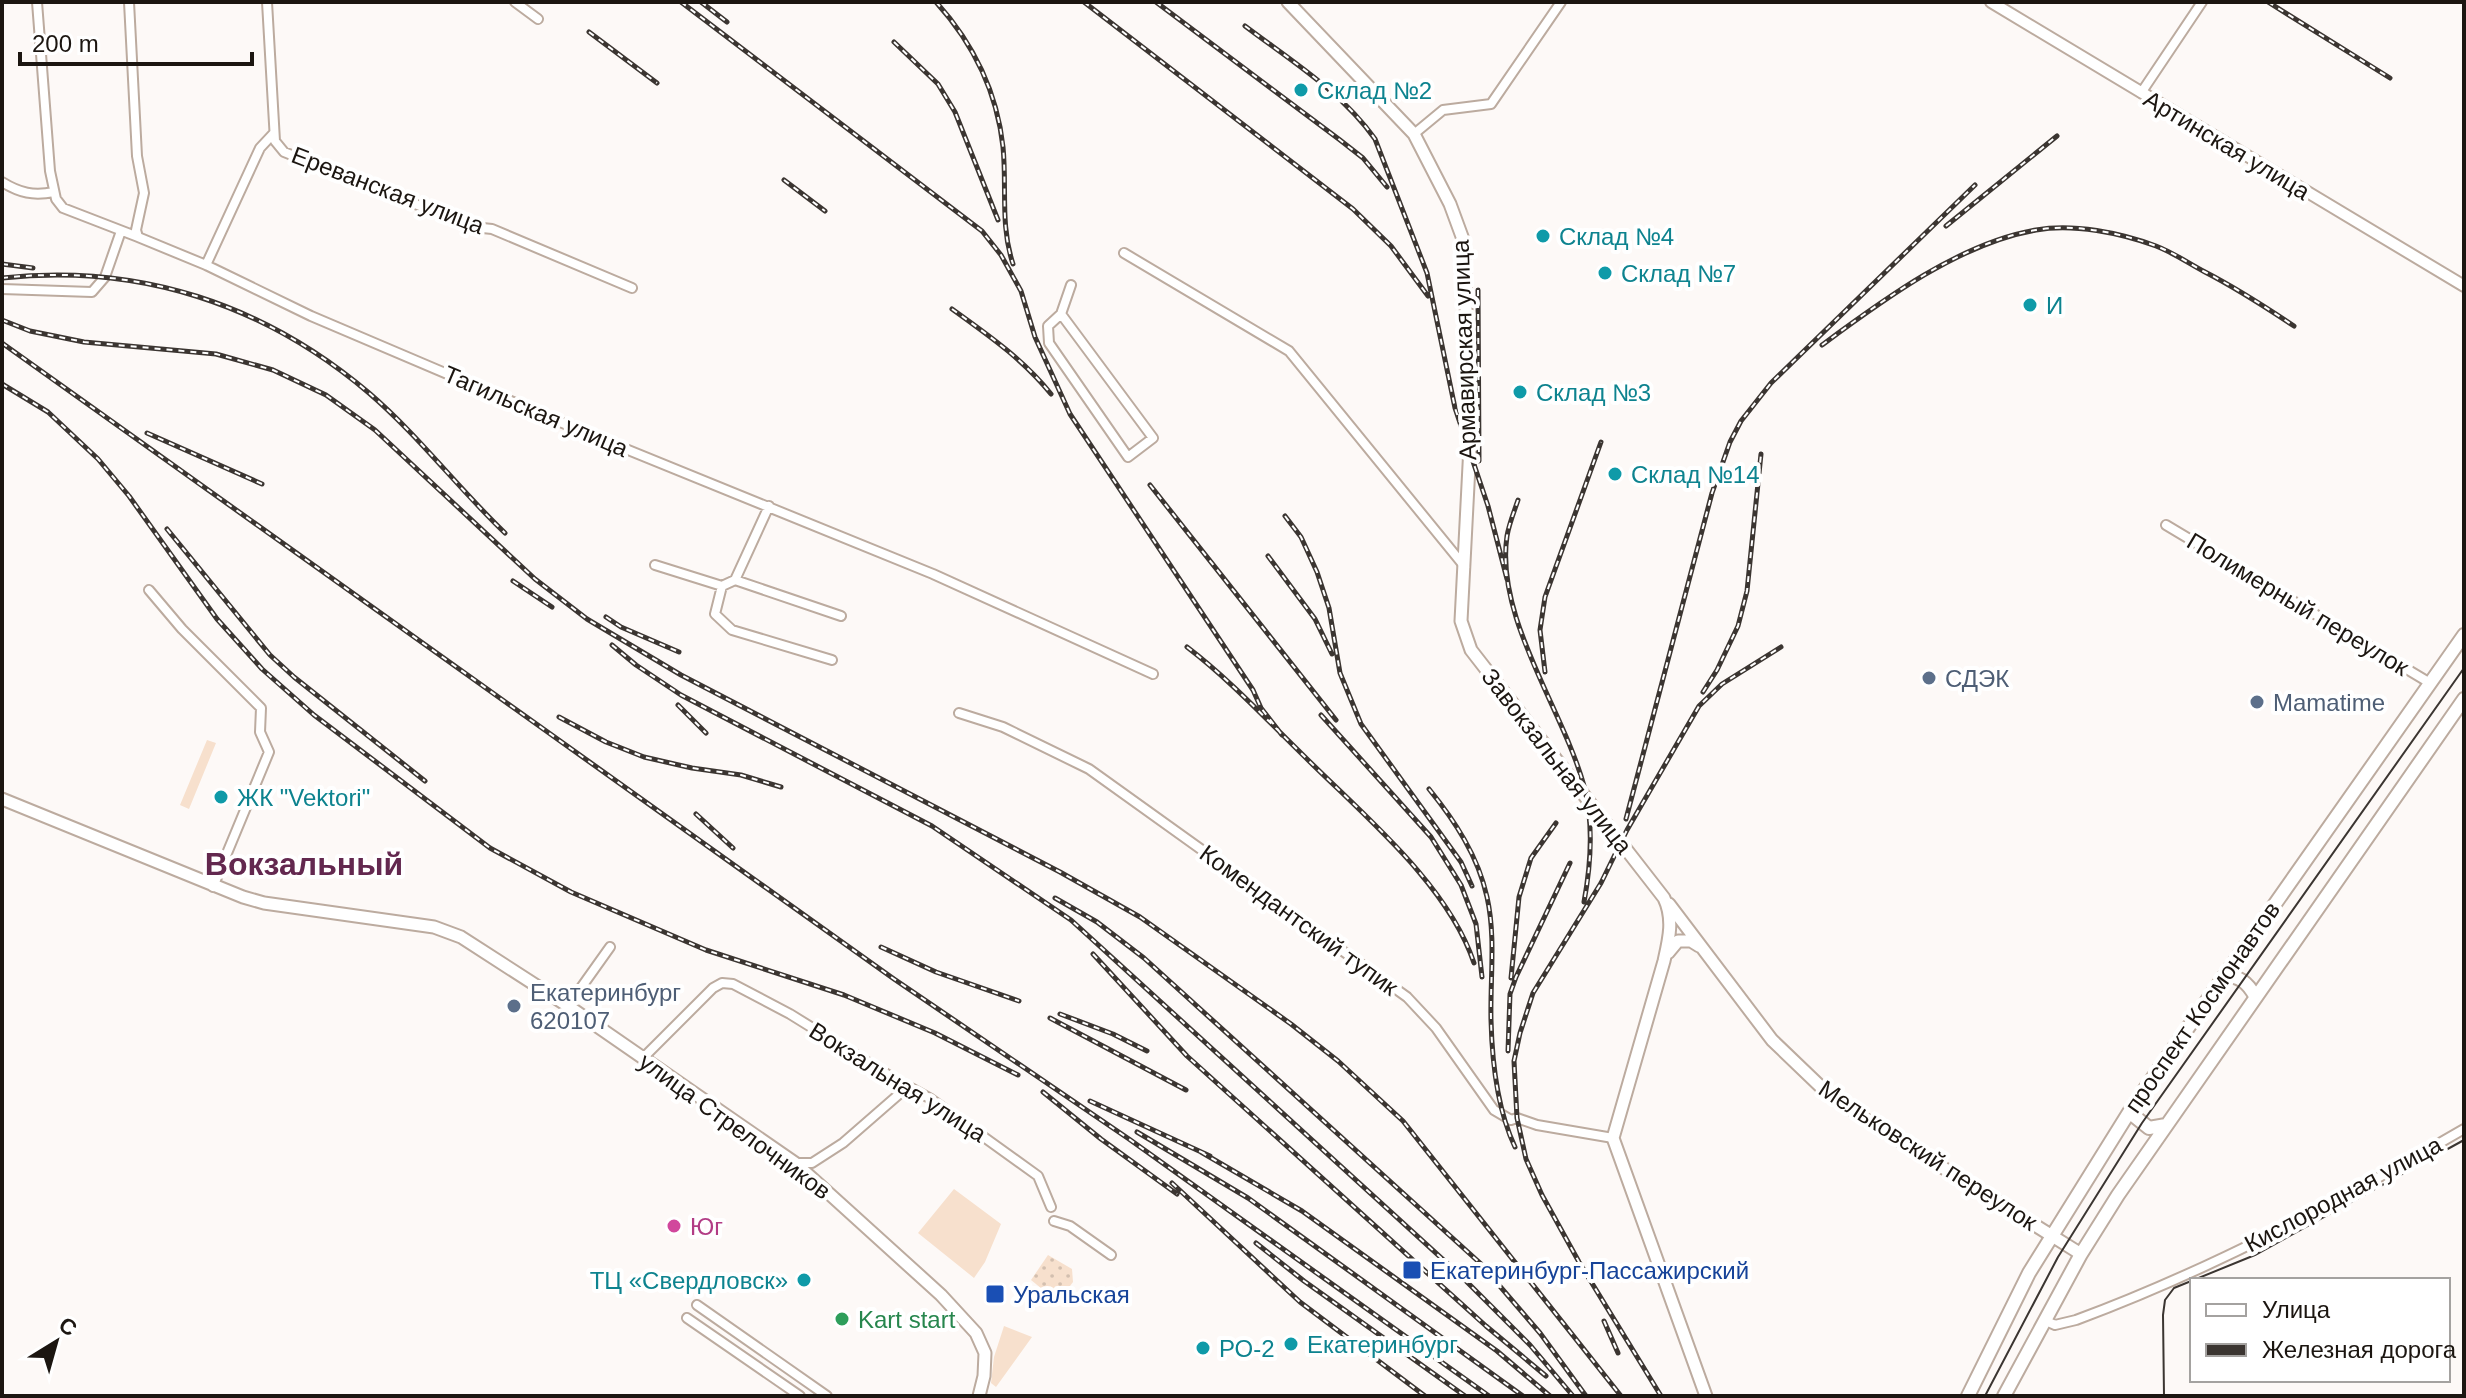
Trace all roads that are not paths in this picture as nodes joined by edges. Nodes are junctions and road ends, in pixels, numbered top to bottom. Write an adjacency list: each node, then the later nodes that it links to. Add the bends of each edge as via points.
1 (37, 2): 14 (street)
2 (129, 2): 16 (street, via 137,156 144,193)
3 (267, 2): 11 (street, Ереванская улица)
4 (515, 2): 9 (street)
5 (1288, 2): 12 (main road, Армавирская улица)
6 (1561, 2): 12 (street, via 1491,104 1443,110)
7 (1991, 2): 10 (street, Артинская улица)
8 (2202, 2): 10 (street)
9 (538, 19)
10 (2141, 93): 20 (street, Артинская улица)
11 (274, 133): 18 (street, via 260,148); 21 (street, Ереванская улица, via 284,152)
12 (1414, 134): 27 (main road, Армавирская улица, via 1464,242 1470,446)
13 (2, 182): 14 (street, via 34,196)
14 (54, 192): 15 (street, Тагильская улица, via 63,208)
15 (121, 231): 16 (street, Тагильская улица); 22 (street, via 105,277 92,292)
16 (138, 237): 18 (street, Тагильская улица)
17 (1124, 253): 27 (street, via 1289,351)
18 (206, 265): 24 (street, Тагильская улица, via 311,316)
19 (1071, 285): 23 (street)
20 (2464, 286)
21 (632, 288)
22 (2, 289)
23 (1061, 314): 23 (street, via 1048,326 1049,343 1128,457 1153,438)
24 (769, 506): 28 (street); 34 (street, Тагильская улица)
25 (2166, 525): 35 (street, Полимерный переулок)
26 (655, 565): 29 (street)
27 (1465, 568): 40 (main road, Завокзальная улица, via 1461,621 1471,650)
28 (735, 580): 29 (street); 31 (street)
29 (722, 586): 33 (street, via 715,614 732,630)
30 (149, 590): 39 (street, via 261,708 260,732 269,752)
31 (841, 616)
32 (2464, 635): 35 (main road, проспект Космонавтов)
33 (832, 660)
34 (1153, 674)
35 (2430, 683): 44 (main road, проспект Космонавтов)
36 (2464, 699): 45 (main road, проспект Космонавтов)
37 (959, 713): 52 (street, Комендантский тупик, via 1003,727 1089,769 1407,997 1436,1028 1494,1110 1511,1120)
38 (2, 799): 39 (main road, улица Стрелочников)
39 (213, 887): 46 (main road, улица Стрелочников, via 264,903 434,927 461,937)
40 (1664, 898): 42 (main road, Мельковский переулок); 43 (main road, via 1670,912)
41 (610, 947): 46 (street)
42 (1708, 954): 43 (main road, via 1691,941 1678,941); 56 (main road, Мельковский переулок, via 1772,1040 1822,1088)
43 (1664, 961): 52 (main road)
44 (2224, 976): 45 (main road, via 2243,981); 49 (main road, проспект Космонавтов)
45 (2255, 996): 50 (main road, проспект Космонавтов)
46 (568, 1006): 47 (main road, улица Стрелочников)
47 (643, 1058): 48 (street, Вокзальная улица, via 713,988 733,984 790,1014); 53 (main road, улица Стрелочников)
48 (905, 1089): 53 (street, via 843,1143 812,1163); 54 (street, Вокзальная улица, via 931,1099 1038,1176)
49 (2133, 1106): 50 (main road, via 2134,1116 2149,1128); 56 (main road, проспект Космонавтов)
50 (2166, 1125): 57 (main road, проспект Космонавтов)
51 (2464, 1129): 61 (street, Кислородная улица, via 2239,1250 2076,1320 2055,1325)
52 (1613, 1138): 65 (main road)
53 (795, 1163): 64 (main road, улица Стрелочников, via 976,1333 985,1353)
54 (1051, 1207)
55 (1054, 1221): 58 (street)
56 (2052, 1235): 57 (main road, Мельковский переулок); 66 (main road, проспект Космонавтов)
57 (2081, 1254): 61 (main road, проспект Космонавтов)
58 (1111, 1255)
59 (697, 1305): 63 (street)
60 (687, 1318): 62 (street)
61 (2044, 1320): 67 (main road, проспект Космонавтов)
62 (800, 1396)
63 (827, 1396)
64 (979, 1396)
65 (1706, 1396)
66 (1968, 1396)
67 (2004, 1396)

